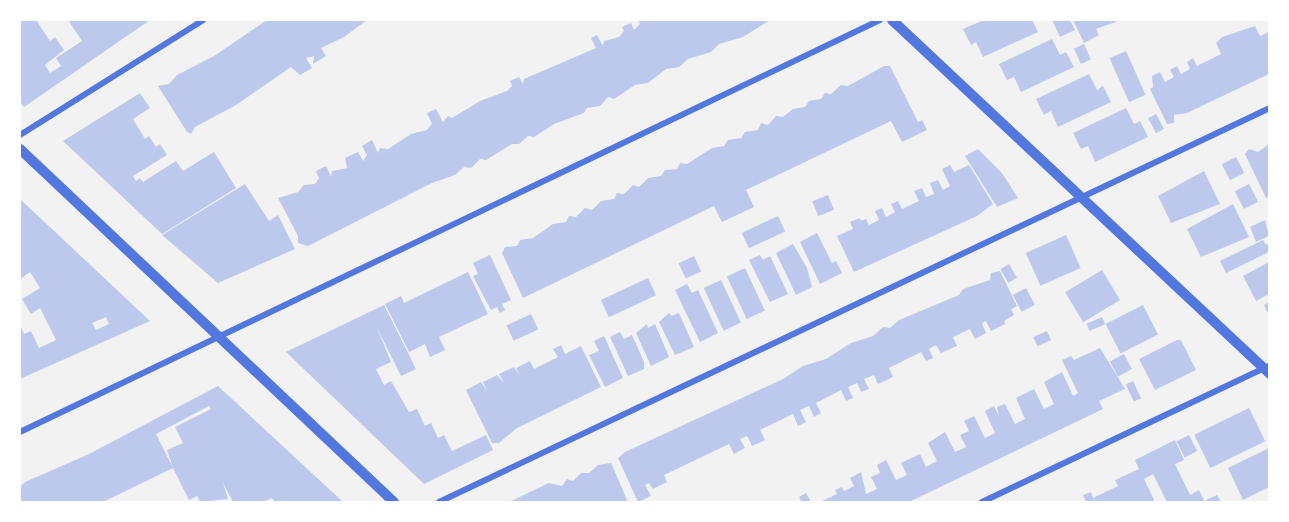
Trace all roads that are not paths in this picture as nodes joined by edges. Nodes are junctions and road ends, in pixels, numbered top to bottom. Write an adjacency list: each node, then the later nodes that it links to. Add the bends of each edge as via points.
1 (202, 20): 5 (street)
2 (880, 20): 8 (street)
3 (892, 20): 7 (street)
4 (1269, 108): 7 (street)
5 (20, 135)
6 (20, 149): 8 (street)
7 (1082, 200): 9 (street); 12 (street)
8 (218, 337): 10 (street); 11 (street)
9 (1267, 369): 13 (street)
10 (20, 432)
11 (394, 502)
12 (439, 502)
13 (982, 502)

